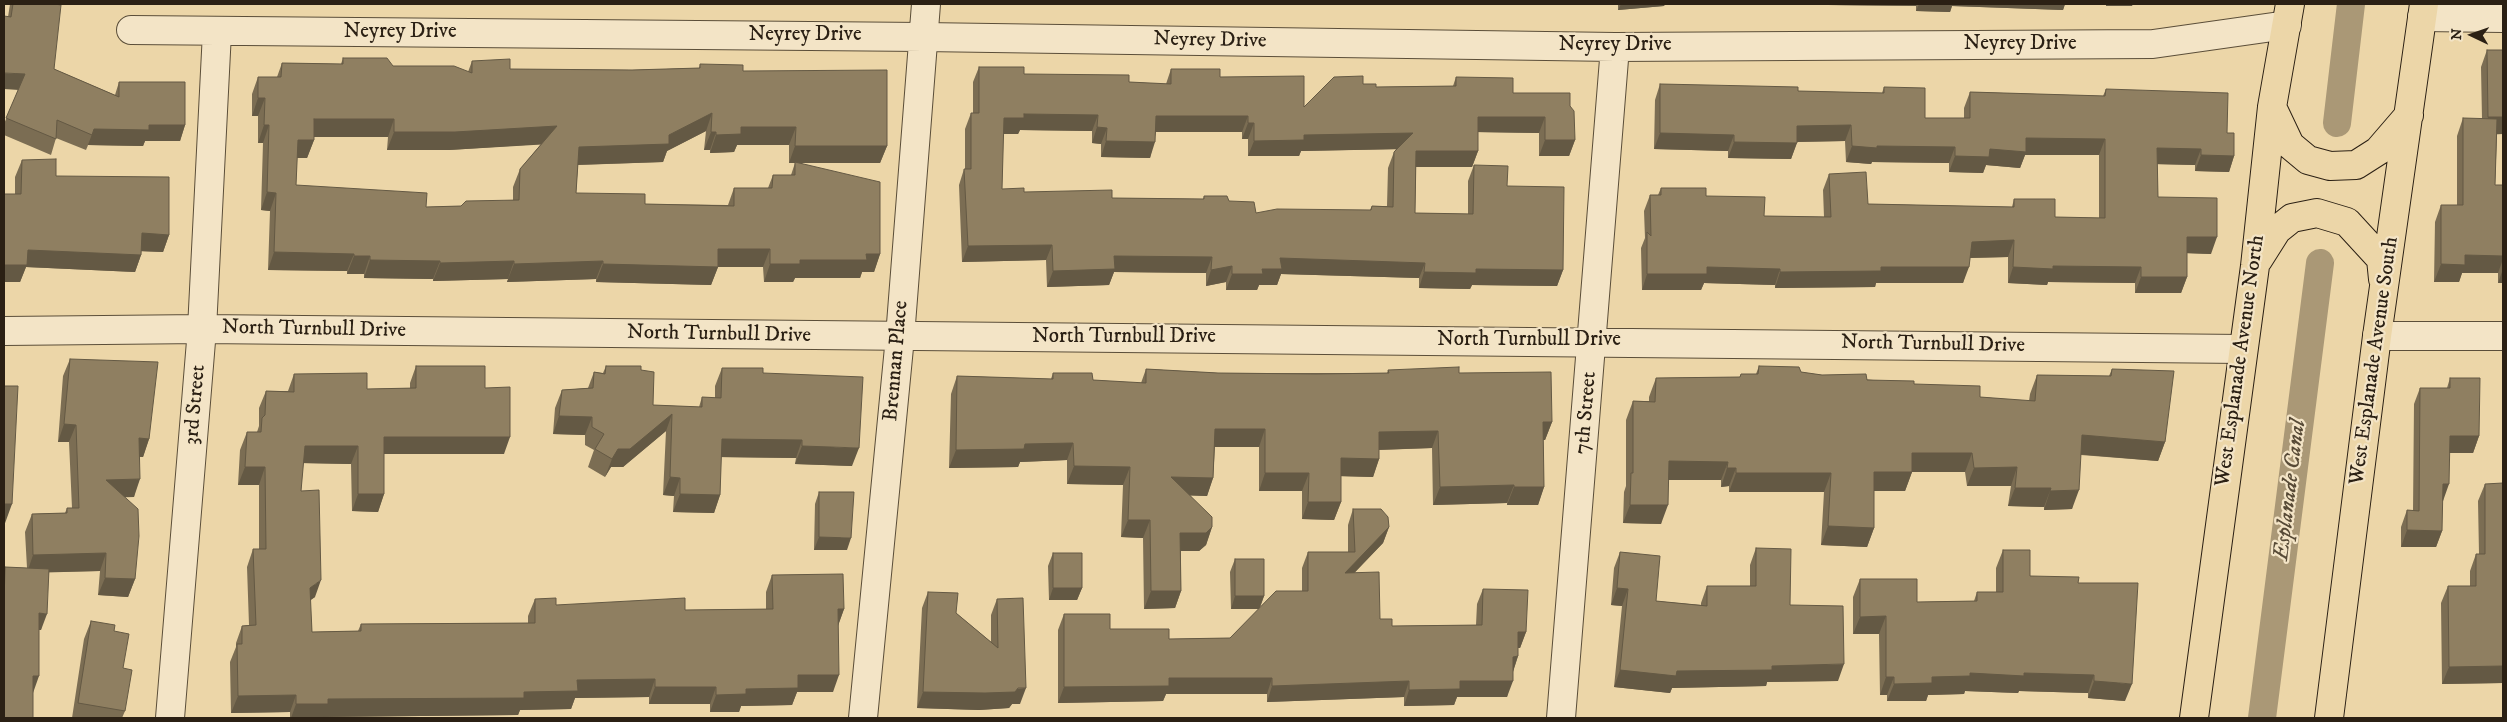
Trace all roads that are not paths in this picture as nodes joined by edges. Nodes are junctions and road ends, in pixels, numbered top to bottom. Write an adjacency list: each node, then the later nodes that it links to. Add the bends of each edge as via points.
1 (926, 4): 7 (street, Brennan Place)
2 (2423, 11): 4 (street); 10 (main road, West Esplanade Avenue South)
3 (2288, 14): 8 (street, Neyrey Drive, via 2153,44); 9 (main road, West Esplanade Avenue North)
4 (2503, 18)
5 (131, 30): 6 (street, Neyrey Drive)
6 (217, 32): 7 (street, Neyrey Drive); 13 (street, 3rd Street)
7 (923, 37): 8 (street, Neyrey Drive); 17 (street, Brennan Place)
8 (1615, 47): 18 (street, 7th Street)
9 (2272, 107): 10 (main road, via 2290,145 2308,160 2330,166 2356,165 2378,151); 11 (main road, West Esplanade Avenue North)
10 (2408, 115): 12 (main road, West Esplanade Avenue South)
11 (2255, 266): 12 (main road, via 2277,230 2292,218 2317,213 2347,222 2364,239 2380,259); 19 (main road, West Esplanade Avenue North)
12 (2384, 288): 15 (main road, West Esplanade Avenue South)
13 (202, 329): 14 (street, North Turnbull Drive); 17 (street, North Turnbull Drive); 20 (street, 3rd Street)
14 (4, 331)
15 (2377, 336): 16 (street); 24 (main road, West Esplanade Avenue South)
16 (2503, 336)
17 (900, 337): 18 (street, North Turnbull Drive); 21 (street, Brennan Place)
18 (1593, 341): 19 (street, North Turnbull Drive); 22 (street, 7th Street)
19 (2243, 349): 23 (main road, West Esplanade Avenue North)
20 (170, 718)
21 (863, 718)
22 (1561, 718)
23 (2194, 718)
24 (2328, 718)

